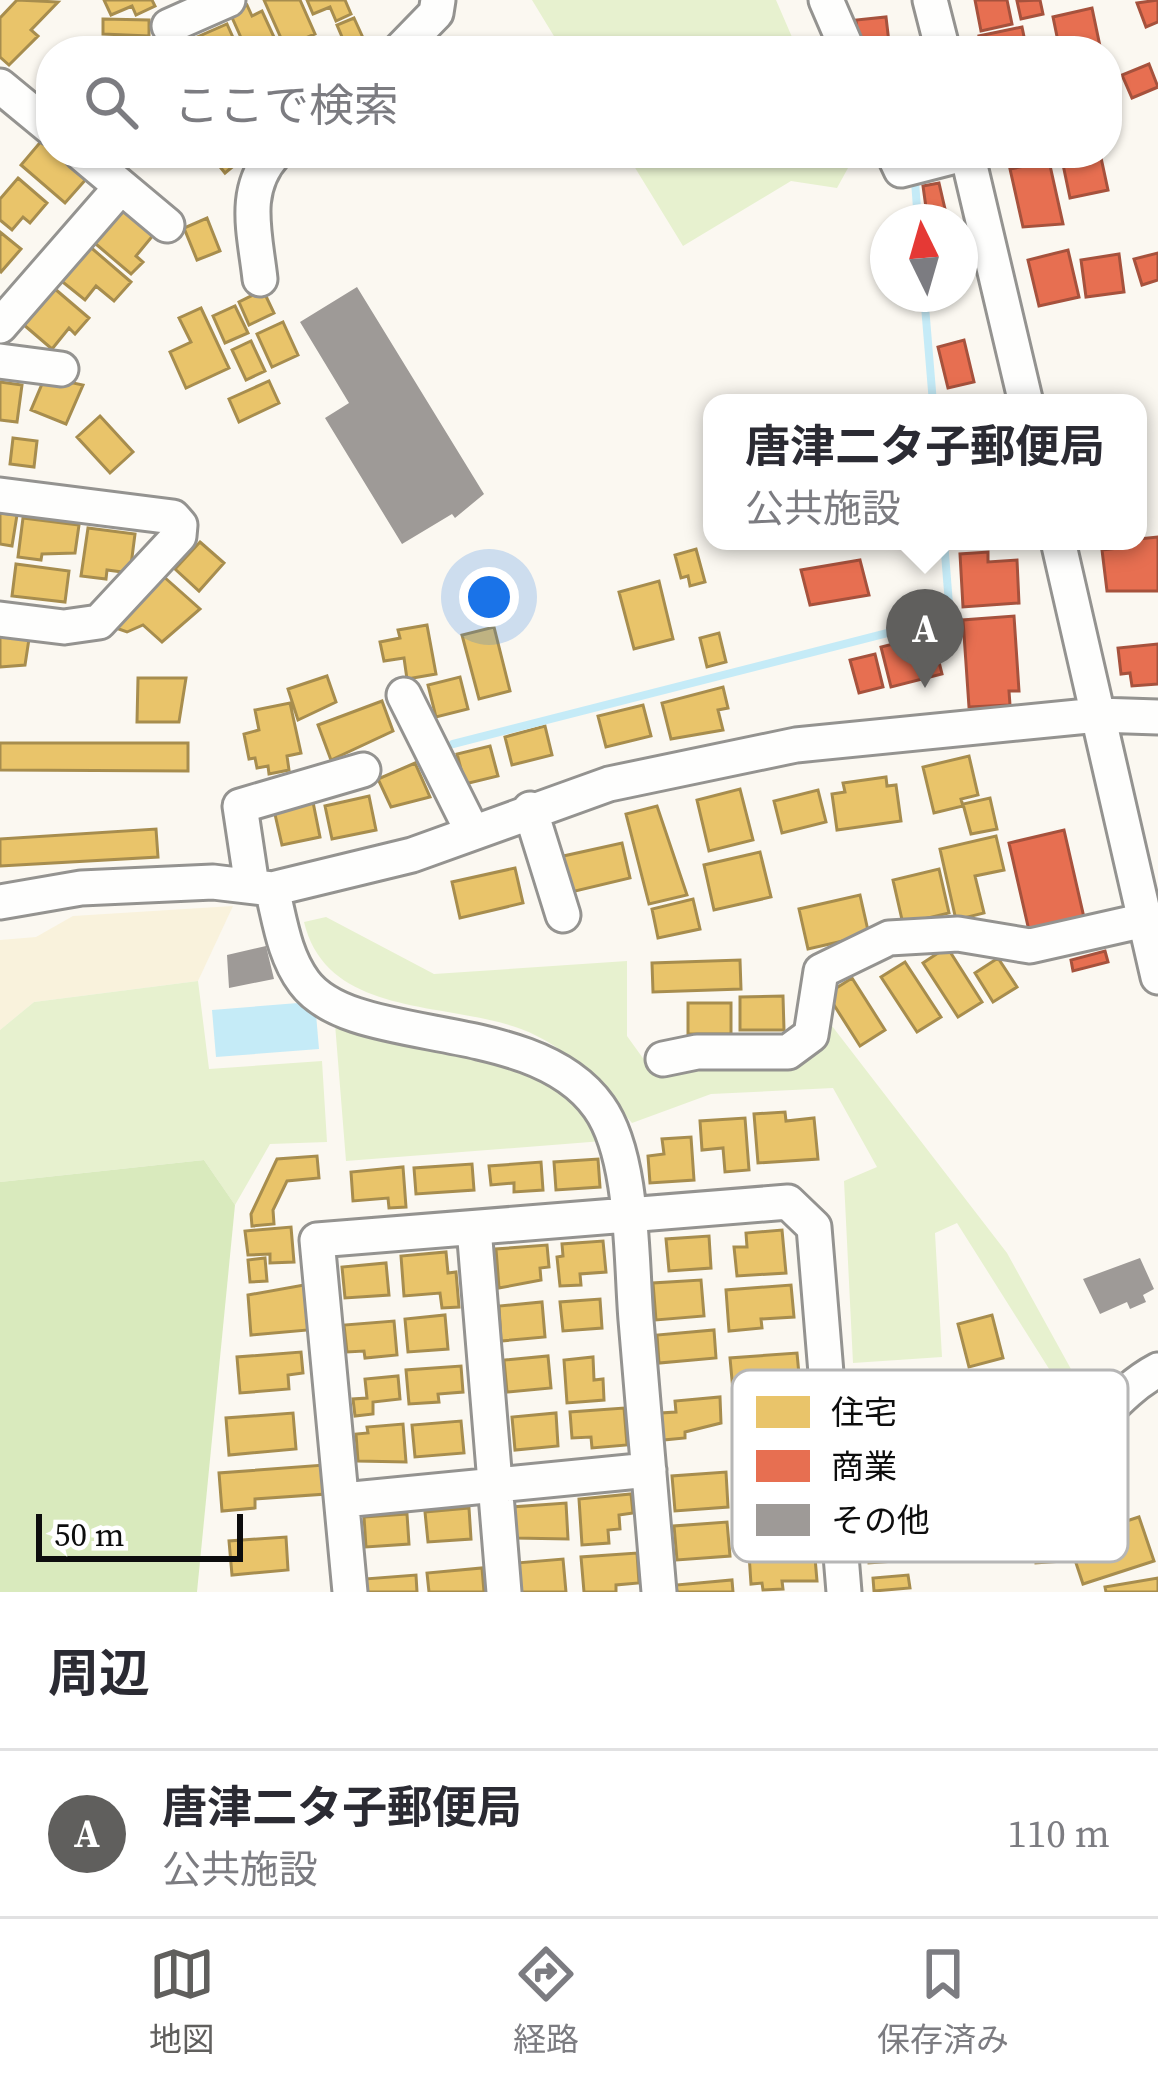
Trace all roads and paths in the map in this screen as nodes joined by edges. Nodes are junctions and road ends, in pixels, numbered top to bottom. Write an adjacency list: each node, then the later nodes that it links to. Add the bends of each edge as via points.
1 (228, 0): 5 (street)
2 (438, 0): 6 (street)
3 (826, 0): 7 (street)
4 (930, 0): 8 (street)
5 (169, 26)
6 (414, 36)
7 (842, 36)
8 (939, 36)
9 (0, 86): 10 (street)
10 (36, 116)
11 (99, 168): 14 (street)
12 (262, 168): 16 (street, via 251,203)
13 (971, 168): 20 (street)
14 (122, 187): 15 (street); 17 (street)
15 (167, 225)
16 (260, 279)
17 (0, 326)
18 (0, 361): 19 (street)
19 (61, 368)
20 (1024, 394)
21 (0, 495): 23 (street, via 173,517 180,525 179,536 99,622 64,627)
22 (1060, 550): 25 (street)
23 (0, 619)
24 (404, 694): 29 (street)
25 (1098, 715): 26 (street); 28 (street, via 796,745); 33 (street)
26 (1158, 717)
27 (363, 770): 30 (street, via 240,806)
28 (530, 809): 29 (street); 32 (street)
29 (472, 831): 30 (street, via 372,866)
30 (262, 887): 31 (street, via 81,888); 36 (street, via 288,955 307,986 335,1009 517,1050 570,1077 616,1140)
31 (0, 902)
32 (562, 915)
33 (1145, 920): 34 (street); 35 (street, via 1030,946 958,934 889,938 821,971 811,1035 788,1052)
34 (1158, 977)
35 (664, 1059)
36 (627, 1215): 37 (street); 38 (street, via 788,1202 814,1227); 41 (street)
37 (474, 1228): 42 (street); 43 (street, via 317,1240)
38 (826, 1370)
39 (1158, 1370): 40 (street)
40 (1128, 1387)
41 (649, 1471): 42 (street); 47 (street)
42 (494, 1485): 43 (street); 46 (street)
43 (343, 1499): 45 (street)
44 (842, 1562): 48 (street)
45 (350, 1592)
46 (504, 1592)
47 (659, 1592)
48 (844, 1592)

